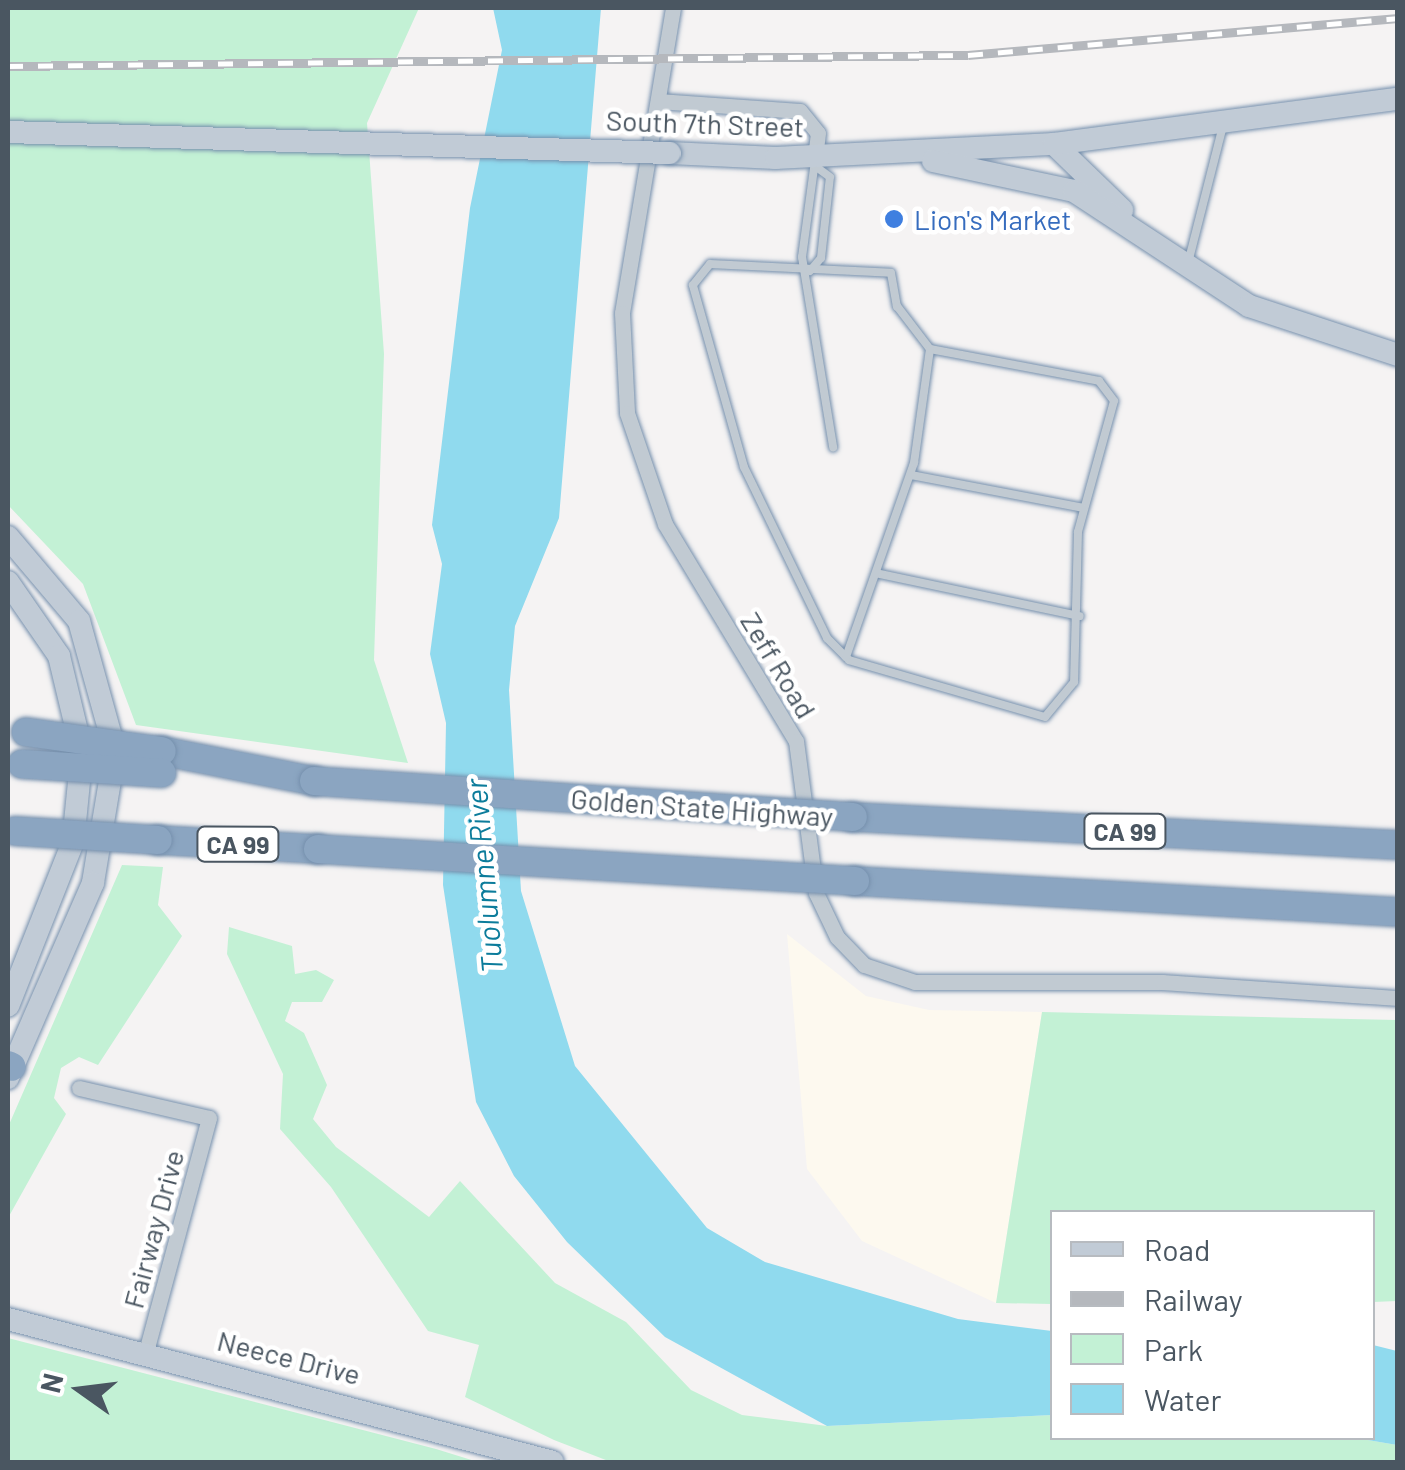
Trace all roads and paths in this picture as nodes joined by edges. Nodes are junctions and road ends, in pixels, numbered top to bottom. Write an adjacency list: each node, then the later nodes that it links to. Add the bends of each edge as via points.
1 (674, 8): 3 (street, Zeff Road)
2 (1398, 99): 4 (street, South 7th Street)
3 (658, 101): 8 (street, via 800,110 818,133); 28 (street, Zeff Road, via 622,313 627,413 665,524 796,741 816,893 836,937 878,973 915,982 1162,982)
4 (1224, 122): 6 (street, South 7th Street); 10 (lane)
5 (8, 132): 8 (street, South 7th Street, bridge)
6 (1054, 144): 7 (street, South 7th Street); 9 (street)
7 (875, 153): 8 (street, South 7th Street); 9 (street, via 1038,176)
8 (815, 161): 11 (lane, via 806,178 801,251); 11 (lane, via 830,177 820,258)
9 (1138, 228): 10 (street)
10 (1186, 268): 13 (street, via 1282,321)
11 (810, 271): 12 (lane, via 891,273 896,306); 14 (lane); 21 (lane, via 710,264 694,286 744,467 826,638)
12 (930, 350): 15 (lane); 16 (lane, via 1100,381 1114,402)
13 (1398, 354)
14 (833, 447)
15 (911, 475): 16 (lane); 18 (lane)
16 (1084, 508): 20 (lane)
17 (8, 537): 30 (street, via 78,621 115,751 94,883)
18 (880, 574): 20 (lane); 21 (lane)
19 (8, 582): 29 (street, via 59,656 82,752 72,842)
20 (1080, 616): 21 (lane, via 1074,682 1045,717)
21 (846, 657)
22 (17, 730): 23 (highway, bridge)
23 (162, 762): 24 (highway, bridge); 26 (highway, Golden State Highway / CA 99, bridge, via 314,781 853,818)
24 (15, 763)
25 (10, 831): 27 (highway, CA 99, bridge)
26 (1398, 845)
27 (1398, 912)
28 (1398, 998)
29 (8, 1006)
30 (9, 1070)
31 (80, 1088): 33 (street, Fairway Drive, via 209,1118)
32 (8, 1319): 33 (street, Neece Drive)
33 (146, 1352): 34 (street, Neece Drive)
34 (553, 1462)

